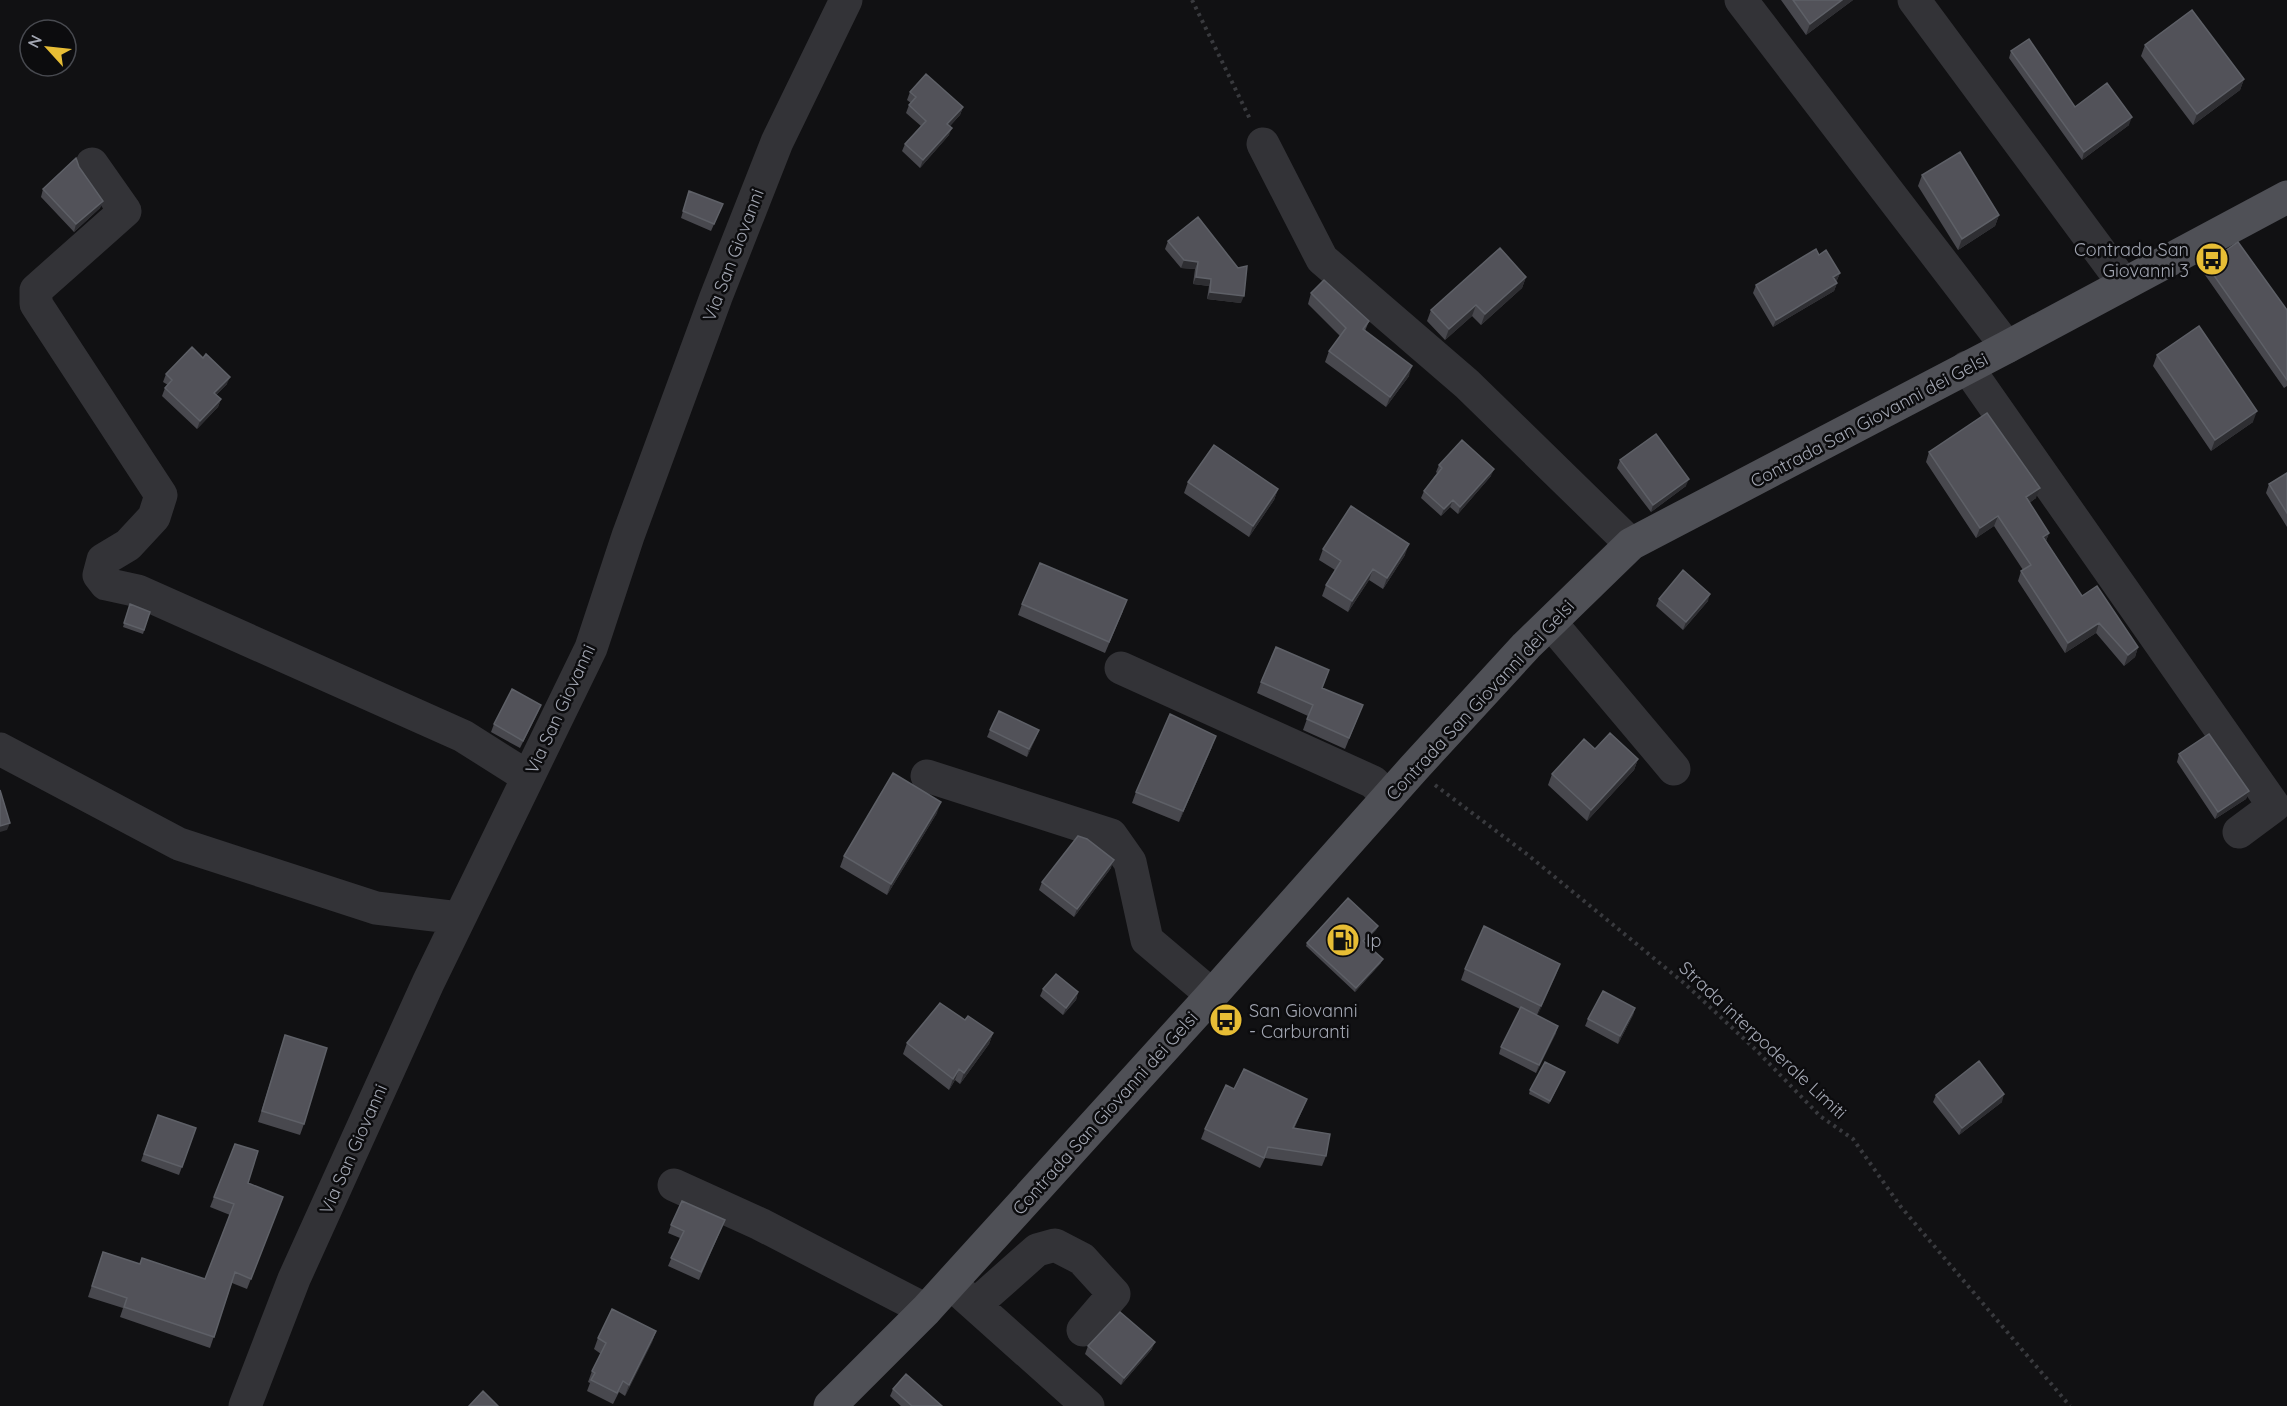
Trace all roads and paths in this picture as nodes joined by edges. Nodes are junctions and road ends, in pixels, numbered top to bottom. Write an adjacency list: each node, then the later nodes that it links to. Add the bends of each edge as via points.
1 (846, 0): 18 (street, Via San Giovanni, via 777,142 628,536 591,648)
2 (1192, 0): 5 (path)
3 (1741, 0): 9 (street)
4 (1914, 0): 8 (street)
5 (1263, 144): 11 (street, via 1322,259 1467,384)
6 (92, 164): 18 (street, via 125,211 36,290 36,304 161,495 154,517 128,545 103,560 99,575 106,584 138,591 463,736)
7 (2287, 197): 8 (main road, Contrada San Giovanni dei Gelsi)
8 (2124, 284): 9 (main road, Contrada San Giovanni dei Gelsi)
9 (2007, 347): 10 (main road, Contrada San Giovanni dei Gelsi)
10 (1967, 367): 11 (main road, Contrada San Giovanni dei Gelsi); 20 (street, via 2274,806)
11 (1631, 544): 12 (main road, Contrada San Giovanni dei Gelsi)
12 (1551, 622): 15 (main road, Contrada San Giovanni dei Gelsi); 16 (street)
13 (1122, 668): 19 (street, via 1373,782)
14 (0, 749): 21 (street, via 179,844 376,908)
15 (1413, 769): 19 (main road, Contrada San Giovanni dei Gelsi); 31 (path, Strada interpoderale Limiti, via 1528,855 1684,983 1820,1116 1853,1139 1901,1207)
16 (1674, 769)
17 (927, 776): 22 (street, via 1112,835 1130,862 1147,940)
18 (528, 777): 21 (street, Via San Giovanni)
19 (1388, 797): 22 (main road, Contrada San Giovanni dei Gelsi)
20 (2239, 832)
21 (459, 918): 29 (street, Via San Giovanni, via 294,1279)
22 (1212, 995): 24 (main road, Contrada San Giovanni dei Gelsi)
23 (674, 1185): 26 (street, via 760,1224)
24 (950, 1283): 25 (street); 26 (main road, Contrada San Giovanni dei Gelsi)
25 (975, 1305): 27 (street, via 1037,1250 1055,1245 1082,1259 1114,1294); 30 (street)
26 (926, 1310): 28 (main road, Contrada San Giovanni dei Gelsi)
27 (1083, 1330)
28 (843, 1402)
29 (245, 1406)
30 (1088, 1406)
31 (2070, 1406)

